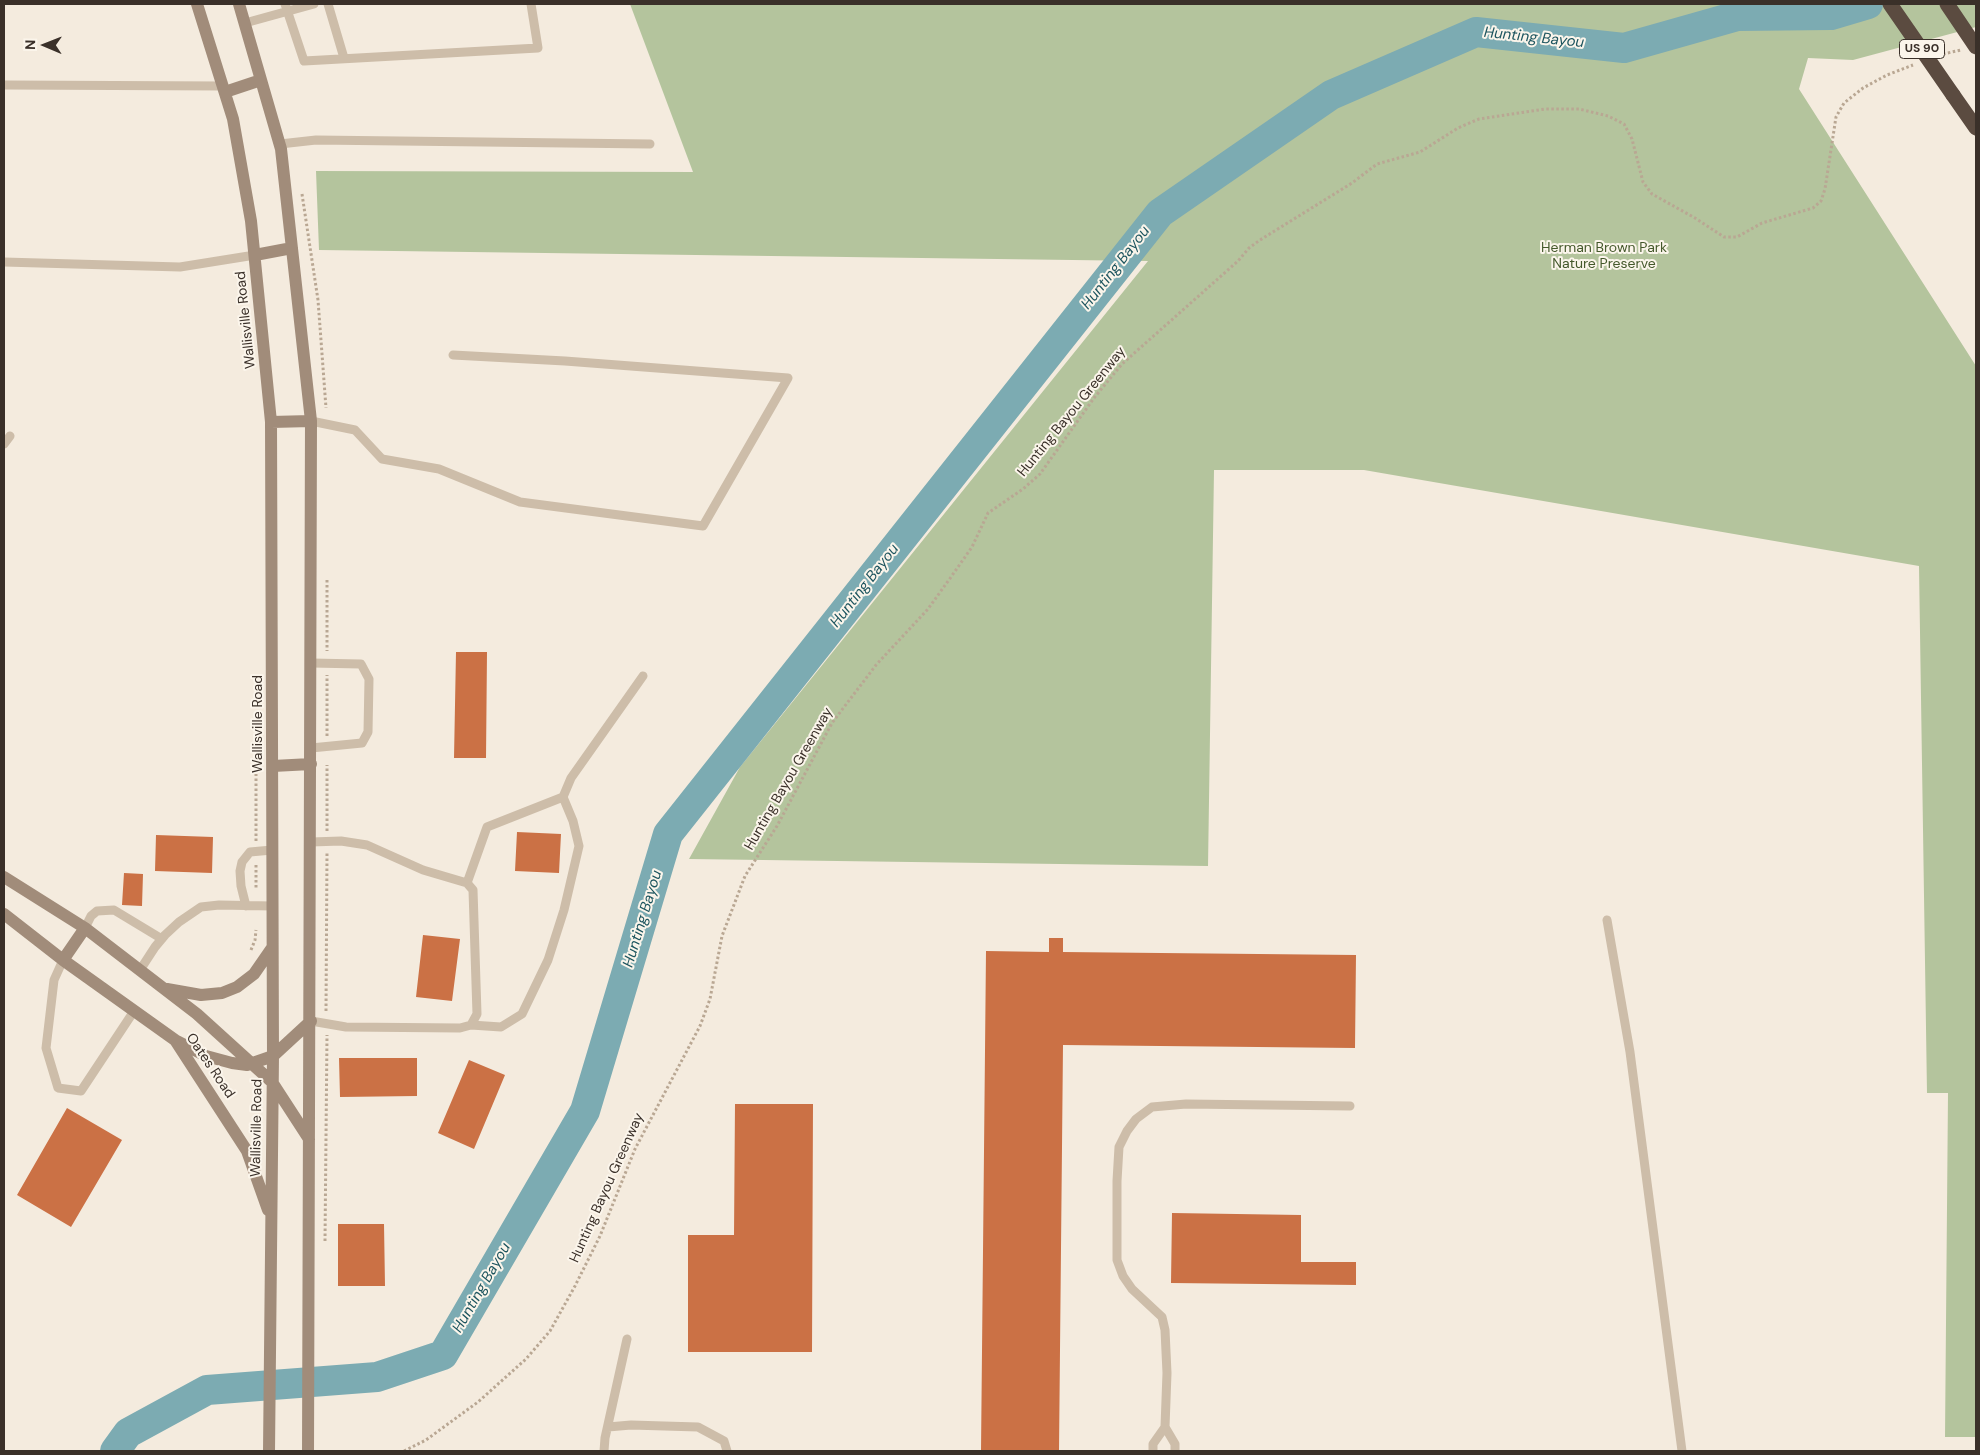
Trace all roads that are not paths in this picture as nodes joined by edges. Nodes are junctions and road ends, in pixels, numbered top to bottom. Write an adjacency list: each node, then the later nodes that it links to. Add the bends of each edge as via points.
1 (197, 4): 14 (main road, Wallisville Road)
2 (239, 4): 9 (main road)
3 (314, 4): 8 (lane)
4 (328, 4): 11 (lane)
5 (531, 4): 11 (lane, via 538,48)
6 (1890, 4): 15 (highway, US 90, bridge)
7 (1947, 4): 10 (highway)
8 (286, 7): 9 (lane); 11 (lane, via 304,61)
9 (245, 23): 12 (main road)
10 (1972, 48)
11 (344, 58)
12 (261, 80): 14 (main road); 16 (main road)
13 (4, 85): 14 (lane)
14 (224, 89): 19 (main road, Wallisville Road, via 233,119)
15 (1976, 128)
16 (280, 144): 17 (lane, via 316,140); 18 (main road)
17 (650, 144)
18 (292, 248): 19 (main road); 22 (main road)
19 (255, 255): 20 (lane, via 180,267); 23 (main road, Wallisville Road)
20 (4, 262)
21 (452, 355): 22 (lane, via 565,360 788,378 703,526 520,502 439,469 382,459 355,430)
22 (312, 421): 23 (main road); 26 (main road)
23 (271, 422): 30 (main road, Wallisville Road)
24 (10, 436): 25 (lane)
25 (4, 444)
26 (311, 663): 28 (main road); 28 (lane, via 360,664 369,679 369,688 368,732 362,743)
27 (643, 676): 31 (lane, via 571,778)
28 (311, 748): 29 (main road)
29 (311, 764): 30 (main road); 32 (main road)
30 (273, 766): 33 (main road, Wallisville Road)
31 (563, 798): 35 (lane, via 488,827); 48 (lane, via 573,821 578,846 564,910 548,960 522,1014 501,1026)
32 (311, 842): 35 (lane, via 341,841 368,845 423,870); 47 (main road)
33 (272, 850): 36 (lane, via 250,852 242,862 241,886); 37 (main road, Wallisville Road)
34 (4, 876): 40 (main road, Oates Road)
35 (468, 883): 48 (lane, via 474,890 477,1014)
36 (246, 906): 37 (lane); 41 (lane, via 201,907 178,922)
37 (272, 906): 42 (main road, Wallisville Road)
38 (4, 914): 43 (main road, Oates Road)
39 (1607, 920): 65 (lane, via 1630,1052)
40 (85, 928): 41 (lane, via 91,916 98,911 114,910); 43 (main road); 44 (main road, Oates Road)
41 (162, 939): 44 (lane)
42 (272, 948): 45 (main road, via 254,974 222,993 201,995); 50 (main road, Wallisville Road)
43 (63, 960): 46 (main road, Oates Road); 46 (lane, via 54,980 46,1048 58,1088 81,1091)
44 (140, 970): 45 (main road, Oates Road)
45 (164, 988): 51 (main road, Oates Road)
46 (134, 1011): 49 (main road, Oates Road)
47 (310, 1021): 48 (lane, via 346,1028 460,1028); 50 (main road); 54 (main road)
48 (471, 1024)
49 (175, 1040): 51 (main road, via 206,1056); 55 (main road, Oates Road, via 247,1152)
50 (273, 1056): 51 (main road); 52 (main road, Wallisville Road)
51 (252, 1064): 52 (main road, Oates Road)
52 (272, 1082): 54 (main road, Oates Road); 55 (main road, Wallisville Road)
53 (1350, 1106): 58 (lane, via 1186,1104 1152,1107 1127,1131 1119,1147 1117,1260 1122,1276 1132,1289 1162,1317 1167,1373)
54 (308, 1139): 60 (main road)
55 (271, 1219): 59 (main road, Wallisville Road)
56 (627, 1339): 57 (lane)
57 (608, 1427): 61 (lane); 62 (lane, via 698,1427 724,1441)
58 (1165, 1427): 63 (lane, via 1153,1444); 64 (lane, via 1175,1444)
59 (269, 1447)
60 (308, 1448)
61 (604, 1451)
62 (727, 1451)
63 (1153, 1451)
64 (1175, 1451)
65 (1682, 1451)

